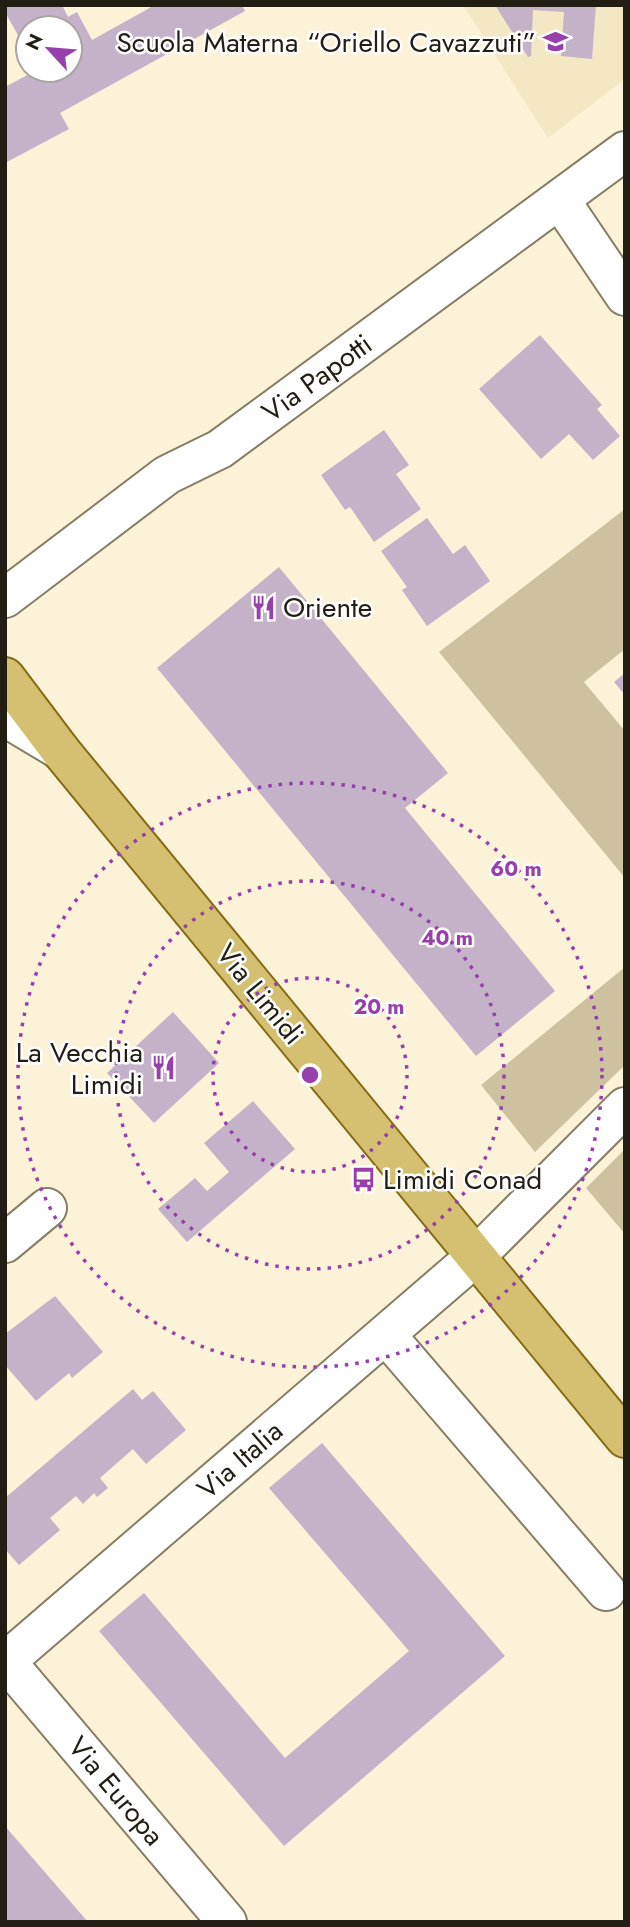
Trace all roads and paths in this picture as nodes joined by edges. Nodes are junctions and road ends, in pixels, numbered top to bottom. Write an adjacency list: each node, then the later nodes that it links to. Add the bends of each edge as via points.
1 (625, 151): 2 (street, Via Papotti)
2 (560, 200): 3 (street); 4 (street, Via Papotti, via 220,449 167,475)
3 (625, 296)
4 (5, 598)
5 (5, 677): 7 (main road, Via Limidi)
6 (5, 717): 7 (street)
7 (60, 750): 11 (main road, Via Limidi)
8 (625, 1107): 11 (street, Via Italia)
9 (47, 1208): 10 (street)
10 (5, 1243)
11 (475, 1257): 12 (street, Via Italia); 13 (main road, Via Limidi)
12 (386, 1335): 14 (street); 15 (street, Via Italia)
13 (625, 1438)
14 (606, 1591)
15 (6, 1661): 16 (street, Via Europa)
16 (227, 1922)

